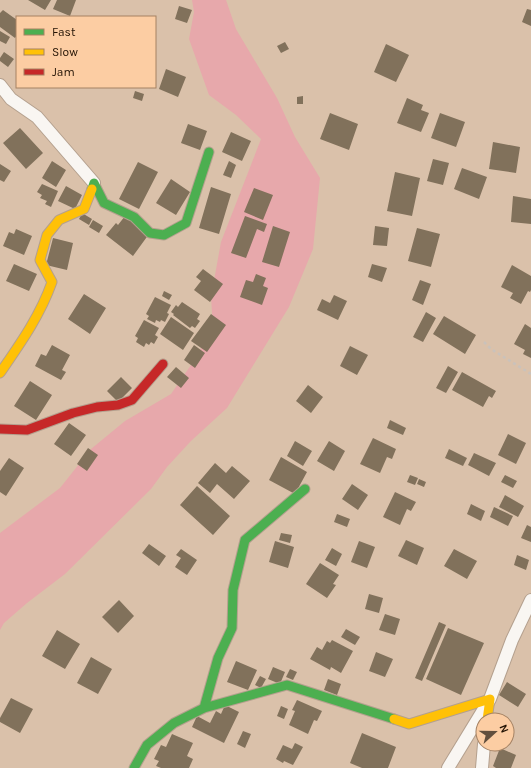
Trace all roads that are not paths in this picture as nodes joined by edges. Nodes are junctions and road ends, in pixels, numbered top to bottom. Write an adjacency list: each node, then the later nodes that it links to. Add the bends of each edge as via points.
1 (0, 85): 3 (street, via 11,99 38,117)
2 (209, 152): 3 (street, via 186,223 164,235 150,233 134,217 104,203)
3 (94, 183): 5 (street, via 84,209 59,220 46,235 40,260 52,282 48,297)
4 (163, 364): 6 (street, via 132,400 73,413 27,430)
5 (0, 373)
6 (0, 429)
7 (305, 489): 10 (street, via 246,540 233,590 232,628 218,658)
8 (531, 600): 9 (street, via 512,640)
9 (490, 699): 10 (street, via 409,724 287,685); 11 (street); 14 (street)
10 (204, 708): 13 (street, via 174,723 147,745)
11 (488, 712)
12 (483, 752): 15 (street)
13 (134, 768)
14 (448, 768)
15 (482, 768)

